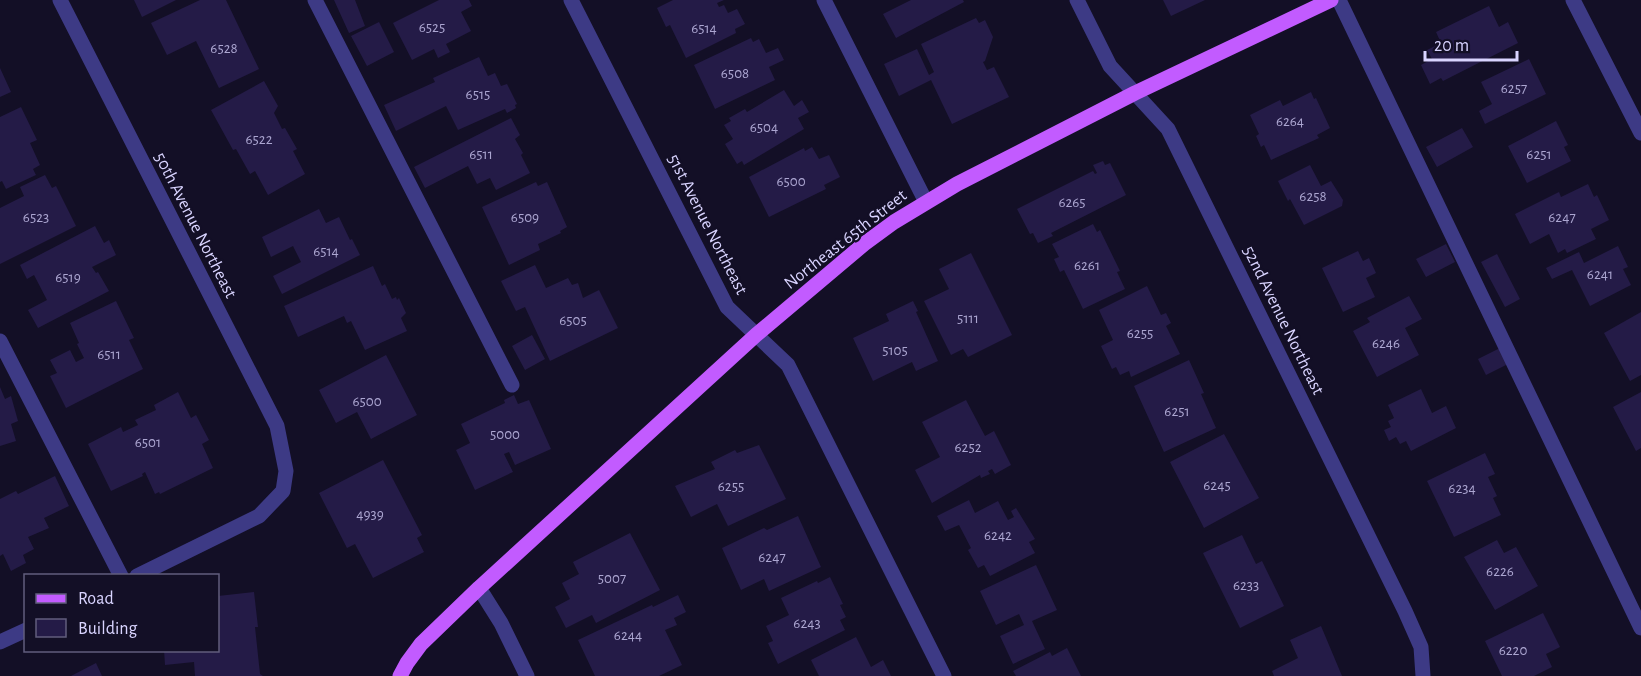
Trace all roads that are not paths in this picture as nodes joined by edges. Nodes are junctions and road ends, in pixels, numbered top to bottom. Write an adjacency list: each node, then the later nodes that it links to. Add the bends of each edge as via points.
1 (60, 0): 16 (street, 50th Avenue Northeast, via 277,426 286,471 283,491 260,516)
2 (315, 0): 14 (street)
3 (571, 0): 12 (street, 51st Avenue Northeast, via 727,307)
4 (824, 0): 11 (street)
5 (1077, 0): 9 (street, 52nd Avenue Northeast, via 1110,66)
6 (1331, 0): 9 (main road, Northeast 65th Street)
7 (1339, 0): 18 (street)
8 (1572, 0): 10 (street)
9 (1136, 93): 11 (main road, Northeast 65th Street); 24 (street, 52nd Avenue Northeast, via 1168,129 1281,358 1405,611 1421,647)
10 (1641, 133)
11 (926, 202): 12 (main road, Northeast 65th Street, via 864,244)
12 (756, 335): 17 (main road, Northeast 65th Street); 23 (street, 51st Avenue Northeast, via 788,364)
13 (0, 341): 15 (street)
14 (512, 385)
15 (120, 574)
16 (141, 574)
17 (480, 588): 21 (main road, Northeast 65th Street, via 421,644); 22 (street)
18 (1641, 628)
19 (24, 631): 20 (street)
20 (0, 642)
21 (400, 676)
22 (527, 676)
23 (944, 676)
24 (1423, 676)

